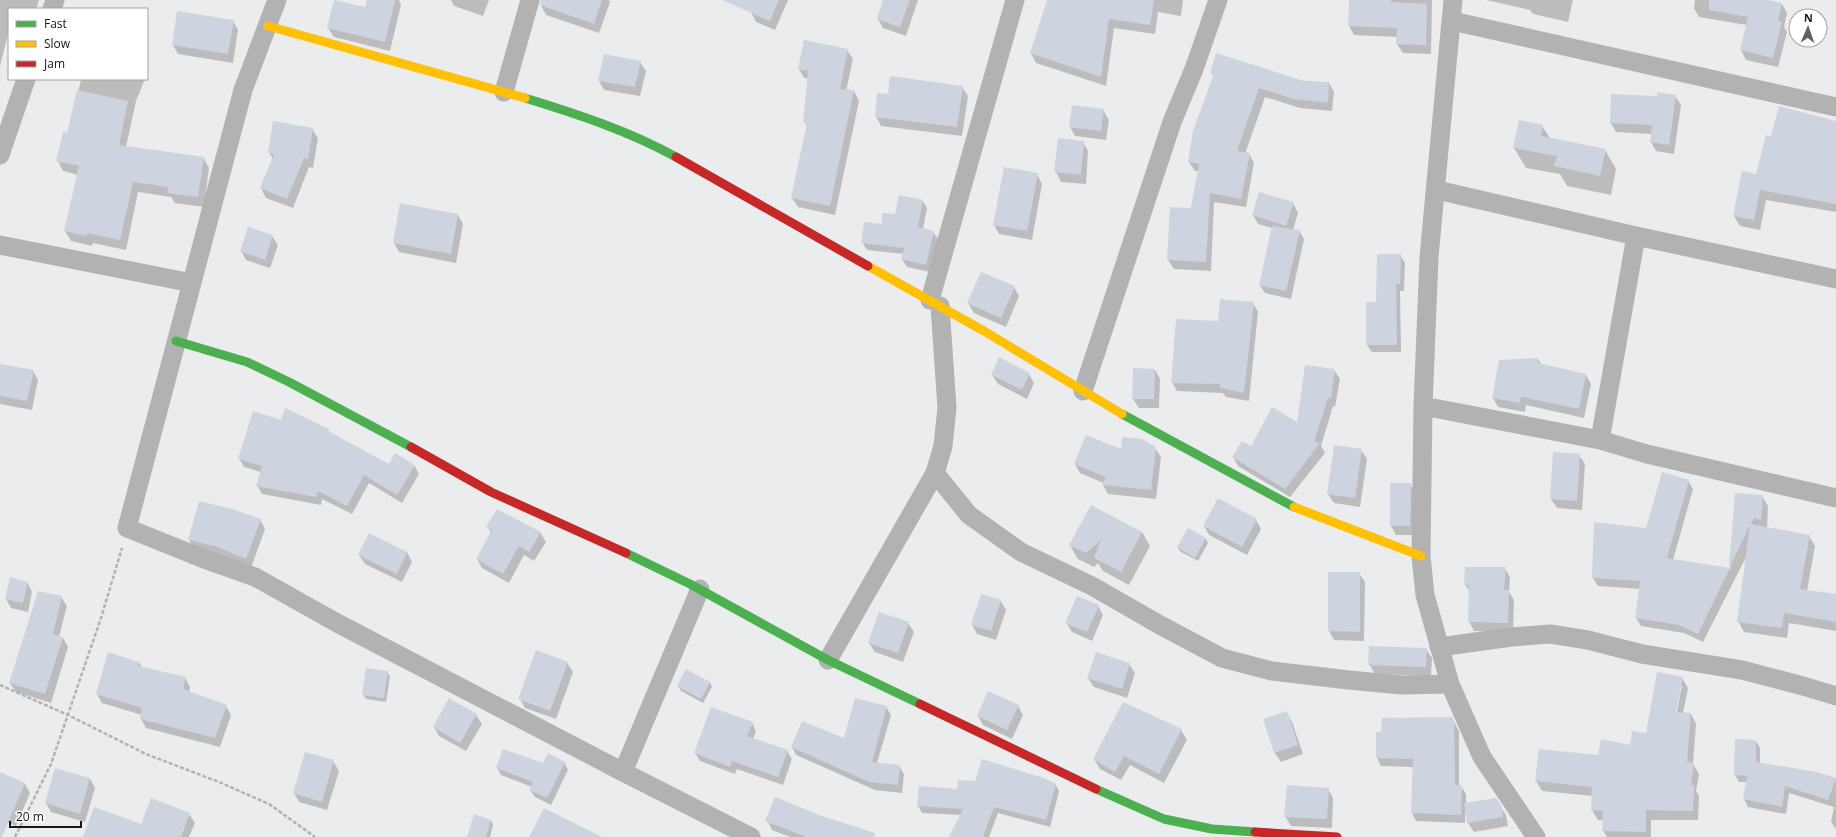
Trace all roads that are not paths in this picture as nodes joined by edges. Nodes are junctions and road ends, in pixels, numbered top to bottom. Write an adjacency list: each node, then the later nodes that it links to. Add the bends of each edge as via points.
1 (277, 0): 7 (street)
2 (530, 0): 9 (street)
3 (1015, 0): 17 (street)
4 (1218, 0): 19 (street, via 1172,122)
5 (1453, 0): 6 (street)
6 (1452, 21): 10 (street); 12 (street)
7 (268, 26): 9 (street); 16 (street, via 243,90)
8 (26, 80): 11 (street)
9 (504, 92): 17 (street, via 586,117 656,146)
10 (1836, 107)
11 (0, 155)
12 (1437, 190): 13 (street); 20 (street, via 1429,258)
13 (1636, 236): 15 (street); 21 (street)
14 (0, 245): 16 (street)
15 (1836, 279)
16 (192, 283): 18 (street)
17 (935, 303): 19 (street); 22 (street, via 947,408 943,446)
18 (176, 340): 25 (street, via 247,362 374,426 491,492); 30 (street, via 127,528 204,560 255,577 339,624)
19 (1083, 391): 24 (street, via 1289,505)
20 (1423, 406): 21 (street); 24 (street)
21 (1600, 440): 23 (street, via 1647,454)
22 (935, 473): 27 (street); 28 (street, via 969,516 1022,552 1092,586 1222,658 1272,671 1349,680 1402,685)
23 (1836, 498)
24 (1421, 556): 26 (street, via 1425,595)
25 (700, 589): 27 (street); 30 (street)
26 (1439, 647): 28 (street); 29 (street, via 1550,634 1588,640 1642,654 1742,670)
27 (828, 660): 32 (street, via 1110,796 1164,819 1212,829)
28 (1450, 684): 33 (street, via 1482,757)
29 (1836, 696)
30 (623, 772): 31 (street)
31 (751, 837)
32 (1337, 837)
33 (1536, 837)

